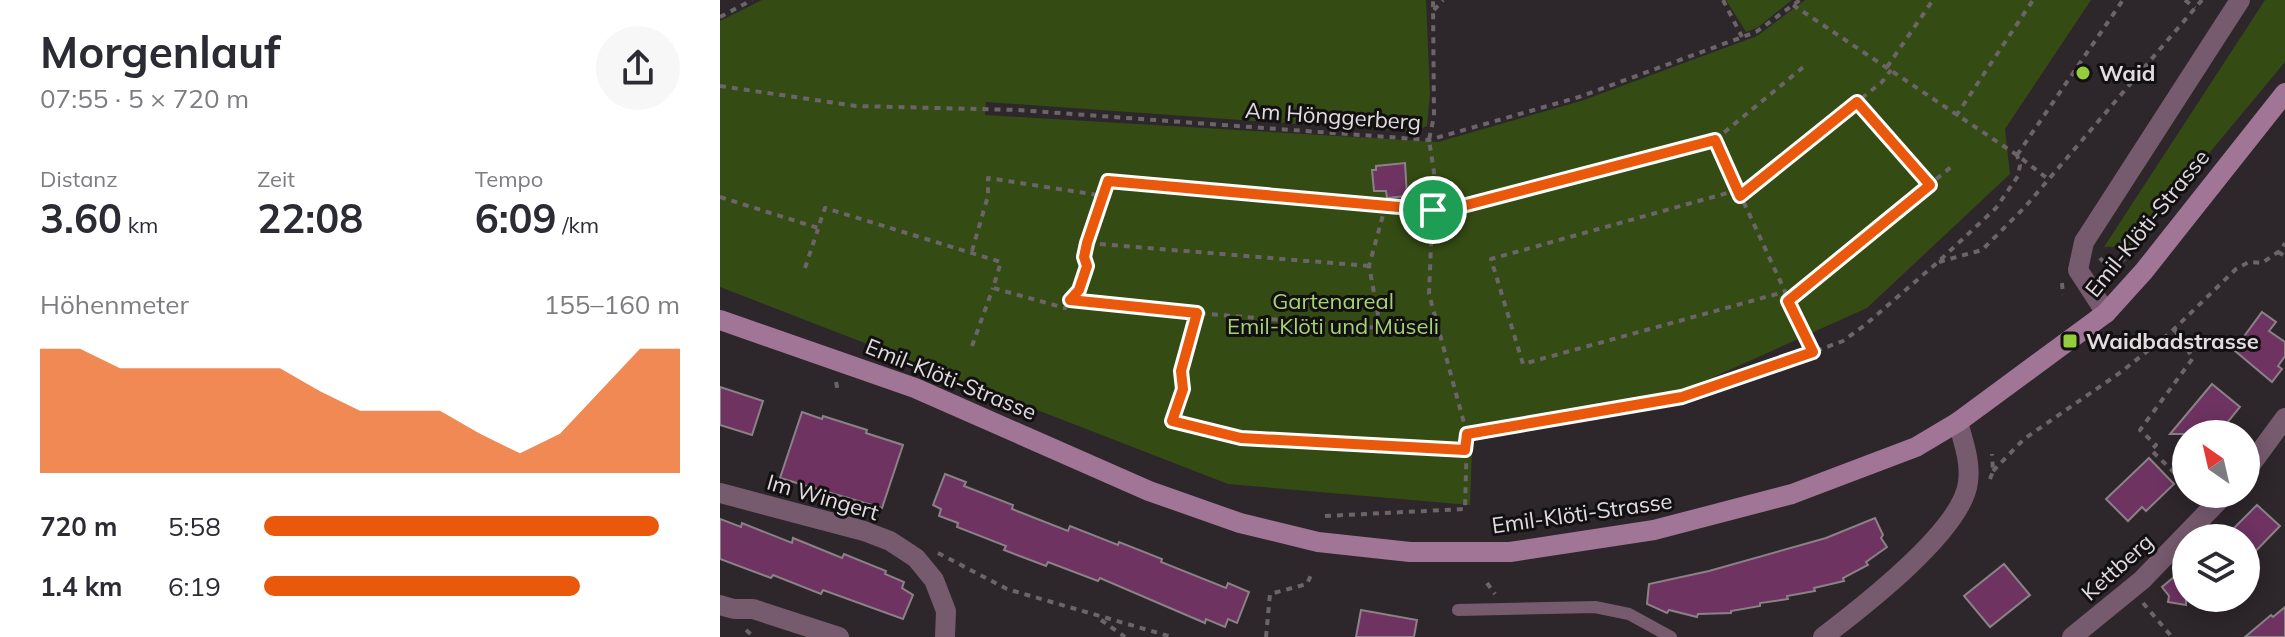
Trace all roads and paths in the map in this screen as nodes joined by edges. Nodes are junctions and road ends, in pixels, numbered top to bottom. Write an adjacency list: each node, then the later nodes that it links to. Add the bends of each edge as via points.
1 (752, 0): 15 (path)
2 (1433, 0): 14 (path)
3 (1443, 0): 14 (path)
4 (1723, 0): 16 (path)
5 (1800, 0): 12 (path, Am Hönggerberg)
6 (1933, 0): 18 (path)
7 (2033, 0): 22 (path)
8 (2123, 0): 25 (path)
9 (2185, 0): 13 (path)
10 (2202, 0): 13 (path)
11 (2240, 0): 50 (street, via 2084,242 2078,270)
12 (1793, 5): 16 (path, Am Hönggerberg); 18 (path)
13 (2195, 8): 27 (path)
14 (1434, 10): 23 (path, via 1434,116)
15 (720, 17)
16 (1742, 37): 23 (path, Am Hönggerberg, via 1579,97)
17 (1807, 64): 24 (path)
18 (1889, 68): 21 (path, via 1882,82); 22 (path)
19 (720, 86): 23 (path, Am Hönggerberg, via 856,106 1032,111)
20 (2285, 93): 50 (street, Emil-Klöti-Strasse)
21 (1857, 102): 28 (path); 29 (path)
22 (1956, 116): 25 (path)
23 (1429, 140): 33 (path)
24 (1715, 140): 29 (path); 33 (path)
25 (2017, 155): 27 (path); 41 (path, via 2020,165 2010,191)
26 (1951, 167): 28 (path)
27 (2048, 179): 41 (path, via 1982,250)
28 (1930, 185): 48 (path)
29 (1739, 193): 46 (path); 46 (path, via 1491,259 1523,364)
30 (1104, 196): 32 (path, via 1108,181); 35 (path); 37 (path, via 988,178)
31 (720, 197): 34 (path)
32 (1386, 204): 33 (path); 42 (path)
33 (1432, 212): 59 (path, via 1429,294)
34 (818, 228): 37 (path, via 825,208); 44 (path)
35 (1087, 243): 42 (path); 47 (path, via 1087,266)
36 (2285, 243): 38 (path)
37 (972, 251): 45 (path, via 1001,262)
38 (2278, 252): 39 (path); 52 (path, via 2262,263 2236,269)
39 (2285, 256)
40 (2129, 257): 43 (path)
41 (1938, 262): 54 (path, via 1843,341)
42 (1369, 266): 49 (path, via 1378,328)
43 (2107, 266)
44 (805, 268)
45 (993, 288): 47 (path, via 1065,308); 53 (path)
46 (1784, 292): 48 (path)
47 (1070, 300): 49 (path)
48 (1788, 301): 54 (path)
49 (1197, 313): 60 (path, via 1172,421 1241,438)
50 (2106, 313): 58 (street, Emil-Klöti-Strasse)
51 (720, 320): 58 (street, Emil-Klöti-Strasse, via 915,388 1149,491 1240,523 1318,542 1410,552 1510,552 1654,530 1792,494 1916,447)
52 (2174, 329): 63 (path, via 2193,358 2140,430); 64 (path, via 2024,439)
53 (972, 346)
54 (1813, 352): 59 (path, via 1682,397)
55 (838, 382): 56 (path)
56 (838, 391)
57 (2285, 418): 61 (street)
58 (1958, 422): 81 (street, via 1968,484 1950,521 1871,600)
59 (1467, 434): 60 (path)
60 (1465, 450): 68 (path, via 1465,509)
61 (2260, 452)
62 (1992, 454): 64 (path)
63 (2172, 470)
64 (1993, 471): 65 (path)
65 (1988, 485)
66 (720, 493): 69 (street, Im Wingert, via 864,531)
67 (2211, 508): 71 (street, Kettberg)
68 (1325, 516)
69 (916, 558): 74 (path, via 928,548 1007,589); 76 (street, Im Wingert, via 934,580 946,611)
70 (1311, 575): 79 (path, via 1307,584 1270,594)
71 (2131, 589): 82 (street, Kettberg); 83 (path)
72 (720, 605): 75 (street, via 753,609)
73 (1458, 610): 80 (lane, via 1595,607 1629,614)
74 (1098, 617): 77 (path); 78 (path)
75 (839, 637)
76 (945, 637)
77 (1125, 637)
78 (1172, 637)
79 (1266, 637)
80 (1671, 637)
81 (1823, 637)
82 (2072, 637)
83 (2172, 637)

